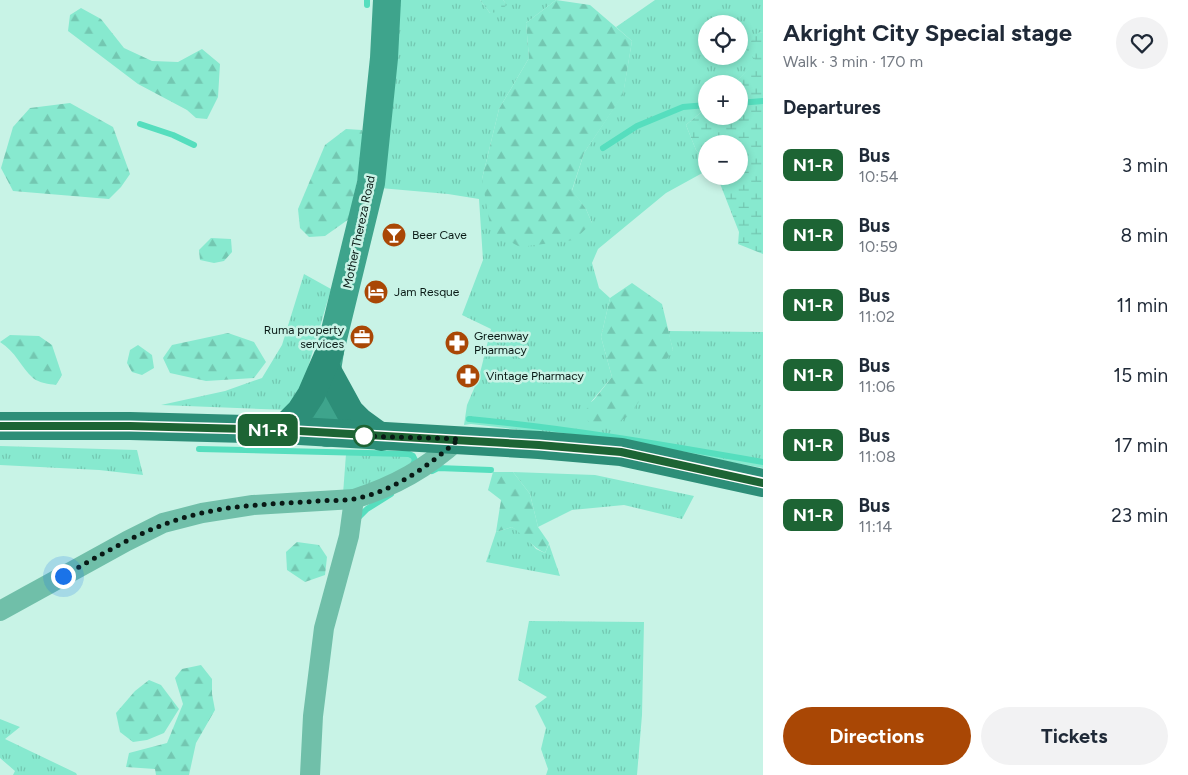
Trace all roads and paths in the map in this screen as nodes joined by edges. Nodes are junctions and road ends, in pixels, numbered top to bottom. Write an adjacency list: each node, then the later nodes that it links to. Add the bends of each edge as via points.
1 (387, 0): 2 (street, Mother Thereza Road, via 371,183)
2 (329, 361): 4 (main road, via 300,412); 5 (street, Mother Thereza Road); 6 (main road, via 350,412)
3 (0, 426): 4 (main road)
4 (282, 430): 5 (main road)
5 (326, 433): 6 (main road)
6 (381, 437): 7 (main road)
7 (459, 439): 8 (main road, via 621,452); 9 (street, via 411,475)
8 (763, 483)
9 (354, 499): 10 (street, via 252,505 164,523); 11 (street, via 349,536 324,628 313,716)
10 (0, 611)
11 (310, 775)

